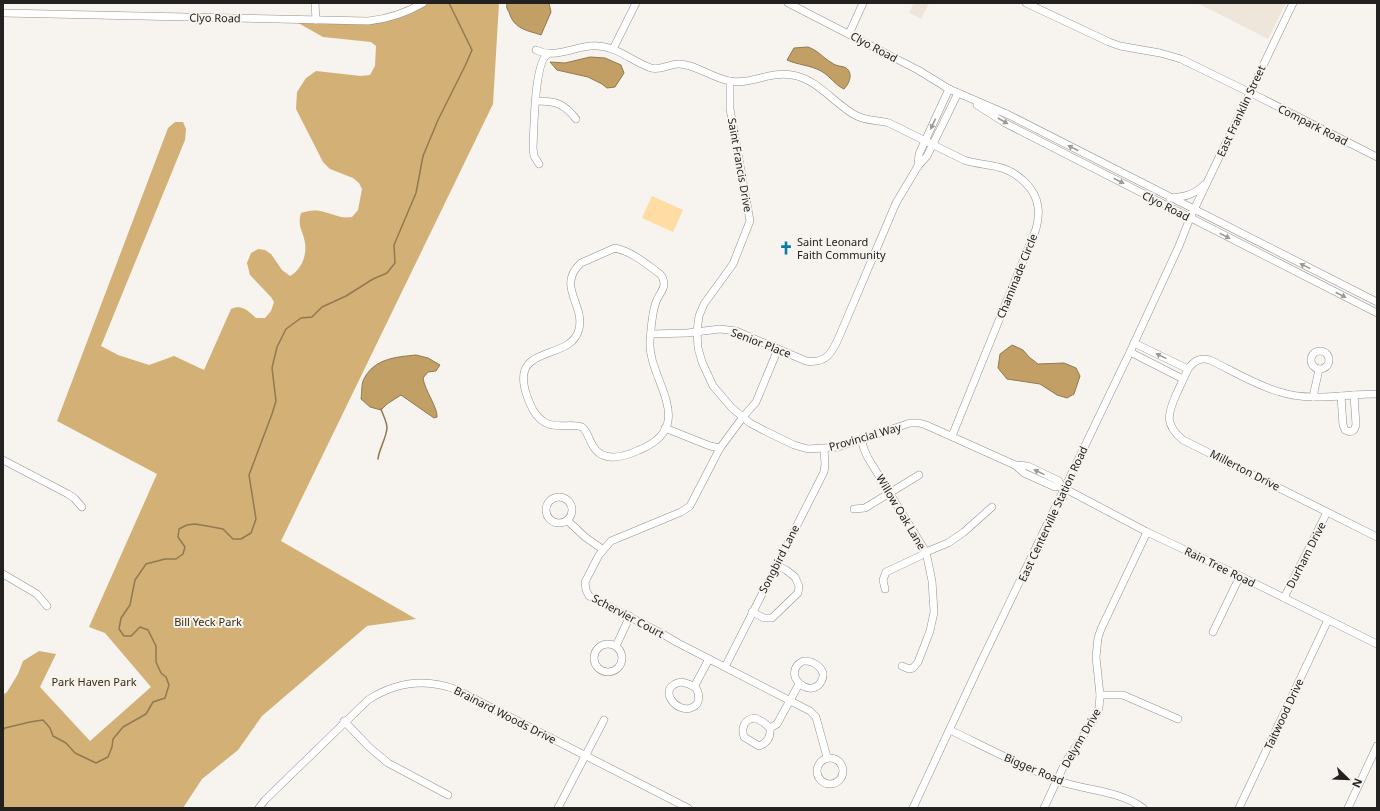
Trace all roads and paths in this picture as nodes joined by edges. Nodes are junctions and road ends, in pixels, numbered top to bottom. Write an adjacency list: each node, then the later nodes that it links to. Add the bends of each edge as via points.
1 (315, 3): 9 (street)
2 (423, 3): 9 (street, Clyo Road, via 404,13 380,20)
3 (636, 3): 11 (street)
4 (788, 3): 10 (street, Clyo Road)
5 (863, 3): 10 (street)
6 (1026, 3): 16 (street, Compark Road, via 1102,40 1181,59)
7 (1293, 3): 16 (street, East Franklin Street)
8 (3, 13): 9 (street, Clyo Road)
9 (316, 20)
10 (849, 34): 15 (street, Clyo Road)
11 (613, 49): 13 (street, Chaminade Circle, via 595,46); 14 (street, Chaminade Circle, via 651,68 684,64)
12 (536, 50): 13 (street, Chaminade Circle)
13 (548, 54): 18 (street, via 543,58)
14 (730, 81): 20 (street, Chaminade Circle, via 748,81 781,74 804,78 856,116 890,123); 31 (street, Saint Francis Drive, via 730,109 750,221 733,264 704,304)
15 (949, 89): 17 (street, Clyo Road); 20 (street, one-way to 20)
16 (1250, 92): 22 (street, Compark Road); 25 (street, East Franklin Street)
17 (958, 94): 21 (street); 26 (street, Clyo Road, one-way to 17, via 1009,115); 28 (street, Clyo Road, one-way to 28, via 1005,123)
18 (536, 102): 19 (street, via 560,104 570,110); 23 (street, via 533,148 534,156)
19 (576, 119)
20 (925, 140): 21 (street, Chaminade Circle); 24 (street, via 919,154)
21 (933, 144): 24 (street); 45 (street, Chaminade Circle, via 971,163 998,166 1018,176 1028,186 1038,206 1034,237)
22 (1377, 157)
23 (540, 164)
24 (918, 166): 34 (street, Senior Place, via 890,215 834,349 823,359 813,362)
25 (1207, 183): 26 (street, via 1191,195); 27 (street, East Franklin Street)
26 (1170, 198): 27 (street, Clyo Road)
27 (1194, 210): 28 (street, East Franklin Street); 29 (street, Clyo Road, one-way to 27)
28 (1190, 218): 30 (street, Clyo Road, one-way to 30); 33 (street, East Centerville Station Road)
29 (1377, 302)
30 (1377, 313)
31 (697, 331): 32 (street, Senior Place); 34 (street, Senior Place, via 736,331); 43 (street, Provincial Way, via 702,362 713,386)
32 (651, 334): 44 (street, via 650,350 668,408); 44 (street, via 656,303 664,285 664,278 634,255 623,250 616,248 596,256 581,263 571,277 570,287 580,317 578,333 566,346 532,360 526,367 524,385 531,407 539,418 556,426 582,427 596,450 604,456 620,456 647,447)
33 (1134, 343): 35 (street, East Centerville Station Road); 36 (street, one-way to 33)
34 (778, 349): 43 (street, Schervier Court, via 756,402)
35 (1130, 352): 38 (street); 51 (street, East Centerville Station Road)
36 (1188, 369): 38 (street, Millerton Drive); 41 (street, via 1196,361 1205,358 1267,388 1289,394)
37 (1319, 369): 41 (street)
38 (1184, 379): 56 (street, Millerton Drive, via 1169,412 1170,425 1176,434 1183,440)
39 (1377, 394): 40 (street)
40 (1354, 395): 42 (street); 42 (street, via 1356,425 1350,432 1345,430 1343,425)
41 (1313, 396): 42 (street)
42 (1341, 396)
43 (743, 417): 47 (street, Schervier Court); 48 (street, Provincial Way, via 765,431 794,444 808,449)
44 (665, 428): 47 (street)
45 (952, 436): 46 (street, Provincial Way, via 926,425 910,423); 51 (street, Provincial Way, via 1015,465 1024,473 1055,488)
46 (861, 439): 48 (street, Provincial Way); 52 (street, Willow Oak Lane, via 868,458)
47 (720, 448): 60 (street, Schervier Court, via 693,501 685,510 616,538)
48 (824, 449): 62 (street, Songbird Lane, via 824,472)
49 (3, 460): 53 (street, via 68,494)
50 (919, 475): 52 (street)
51 (1062, 486): 58 (street, Rain Tree Road); 87 (street, East Centerville Station Road)
52 (890, 492): 55 (street, via 865,508); 61 (street, Willow Oak Lane)
53 (82, 507)
54 (992, 507): 61 (street, via 948,543)
55 (854, 509)
56 (1327, 512): 59 (street, Millerton Drive); 66 (street, Durham Drive)
57 (568, 521): 60 (street)
58 (1147, 532): 64 (street, Rain Tree Road); 81 (street, Delynn Drive, via 1098,638 1096,657)
59 (1377, 538)
60 (602, 549): 71 (street, Schervier Court, via 585,582 587,594)
61 (926, 552): 65 (street, via 886,572 883,580); 69 (street, Willow Oak Lane, via 932,581)
62 (776, 566): 68 (street, Songbird Lane); 68 (street, via 794,577 798,592 772,618 764,618)
63 (3, 574): 67 (street, via 37,594)
64 (1240, 576): 66 (street, Rain Tree Road); 73 (street)
65 (885, 589)
66 (1284, 598): 72 (street, Rain Tree Road)
67 (47, 606)
68 (752, 612): 78 (street, Songbird Lane)
69 (934, 612): 70 (street); 77 (street, Willow Oak Lane, via 918,662 914,668)
70 (942, 613)
71 (630, 616): 75 (street); 76 (street, Schervier Court)
72 (1328, 620): 74 (street, Rain Tree Road); 99 (street, Taitwood Drive)
73 (1214, 632)
74 (1377, 644)
75 (616, 646): 75 (street, via 608,644 598,648 594,659 596,666 609,673 619,668 622,656)
76 (709, 659): 78 (street, Schervier Court); 80 (street)
77 (902, 666)
78 (725, 667): 82 (street, Schervier Court)
79 (799, 684): 82 (street)
80 (694, 687)
81 (1100, 695): 84 (street, via 1123,695); 91 (street, Delynn Drive, via 1097,713 1071,753)
82 (789, 700): 86 (street, via 777,724); 90 (street, Schervier Court, via 816,717)
83 (604, 720): 89 (street)
84 (1178, 720)
85 (344, 721): 89 (street, Brainard Woods Drive, via 368,700 386,690 408,684 438,684 457,690); 92 (street, via 388,763); 93 (street, Brainard Woods Drive)
86 (770, 728)
87 (950, 730): 91 (street, Bigger Road); 96 (street, East Centerville Station Road)
88 (1377, 746): 100 (street)
89 (586, 756): 94 (street); 95 (street, Brainard Woods Drive)
90 (826, 757)
91 (1058, 780): 97 (street, Delynn Drive); 98 (street, Bigger Road, via 1117,795)
92 (448, 795)
93 (259, 808)
94 (558, 808)
95 (688, 808)
96 (913, 808)
97 (1044, 808)
98 (1143, 808)
99 (1239, 808)
100 (1348, 808)

